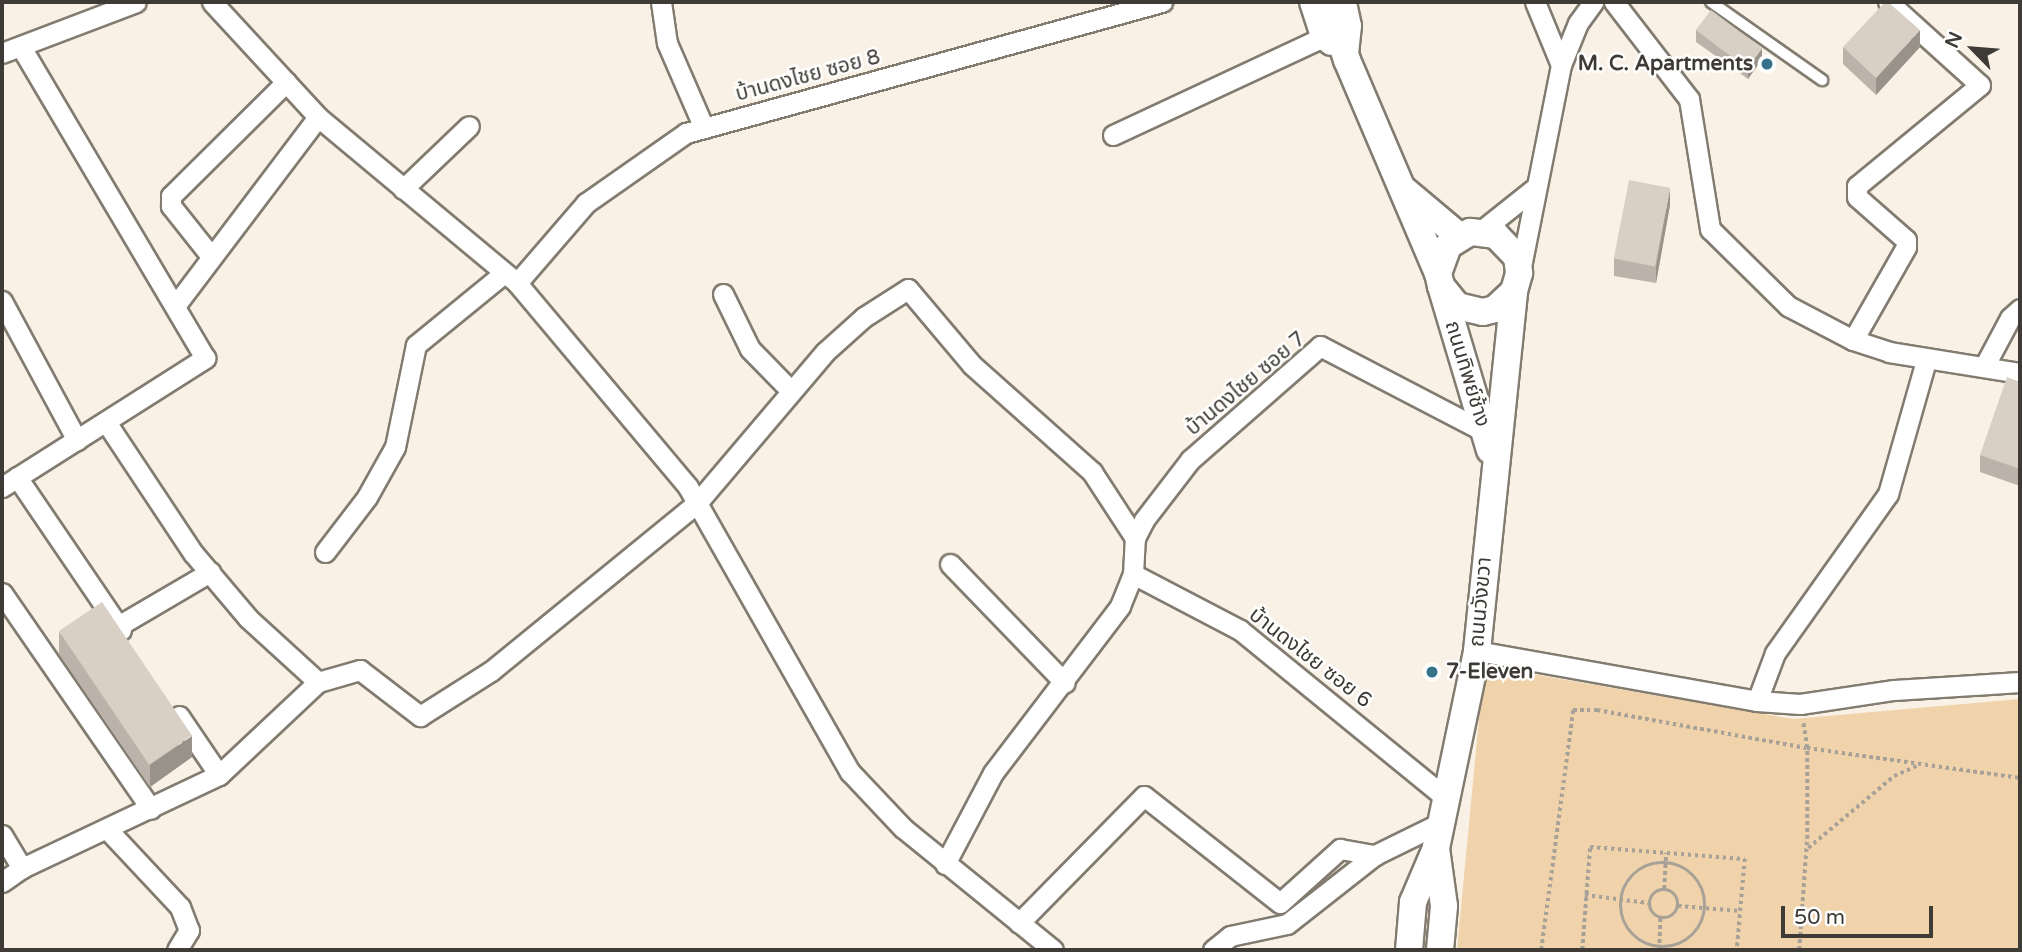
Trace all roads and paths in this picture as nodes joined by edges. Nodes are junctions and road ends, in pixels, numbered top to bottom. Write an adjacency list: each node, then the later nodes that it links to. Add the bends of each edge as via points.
1 (136, 2): 14 (street)
2 (212, 2): 19 (street)
3 (661, 2): 22 (street, via 667,43)
4 (1162, 2): 22 (street, บ้านดงไชย ซอย 8)
5 (1309, 2): 13 (street)
6 (1328, 2): 16 (street, ถนนทิพย์ช้าง)
7 (1346, 2): 16 (street, via 1352,24)
8 (1535, 2): 17 (street)
9 (1593, 2): 17 (street, via 1578,23)
10 (1614, 2): 36 (street, via 1689,99 1710,229 1797,314)
11 (1711, 2): 18 (lane)
12 (1888, 2): 36 (street, via 1980,85 1857,186 1857,197 1906,240 1906,247)
13 (1321, 38): 16 (street); 23 (street)
14 (22, 48): 15 (street); 34 (street)
15 (2, 53)
16 (1347, 60): 24 (street, ถนนทิพย์ช้าง)
17 (1561, 65): 25 (street)
18 (1822, 80)
19 (286, 82): 20 (street); 28 (street, via 171,196 171,206)
20 (318, 117): 26 (street); 28 (street)
21 (469, 126): 26 (street)
22 (704, 128): 29 (street, บ้านดงไชย ซอย 8, via 686,133 586,203)
23 (1113, 135)
24 (1399, 185): 27 (street); 30 (street, ถนนทิพย์ช้าง)
25 (1535, 188): 27 (street); 31 (street, ถนนวังขวา)
26 (403, 189): 29 (street)
27 (1470, 234): 30 (street, via 1448,246); 31 (street, via 1509,244)
28 (210, 255): 34 (street)
29 (510, 278): 46 (street); 48 (street, บ้านดงไชย ซอย 8, via 416,345 395,447 367,497)
30 (1440, 279): 31 (street, via 1457,306 1469,311 1495,309); 42 (street, ถนนทิพย์ช้าง)
31 (1517, 282): 44 (street, ถนนวังขวา)
32 (723, 293): 40 (street, via 750,349)
33 (2, 301): 43 (street)
34 (175, 306): 41 (street, via 205,358)
35 (2020, 309): 38 (street)
36 (1853, 340): 37 (street)
37 (1926, 361): 38 (street); 60 (street, via 1888,494 1775,653)
38 (1985, 365): 39 (street)
39 (2020, 373)
40 (790, 391): 46 (street); 47 (street, via 864,317 908,289 972,365 1092,472)
41 (106, 422): 43 (street); 50 (street)
42 (1485, 432): 44 (street, ถนนทิพย์ช้าง); 47 (street, บ้านดงไชย ซอย 7, via 1320,346 1190,460)
43 (77, 440): 45 (street)
44 (1494, 462): 55 (street, ถนนวังขวา)
45 (10, 482): 53 (street)
46 (697, 503): 56 (street, via 491,671 420,716 360,670); 74 (street, via 850,772)
47 (1135, 538): 51 (street)
48 (325, 552)
49 (950, 564): 58 (street)
50 (210, 572): 53 (street); 56 (street, via 248,618)
51 (1133, 574): 58 (street, via 1120,606); 67 (street, บ้านดงไชย ซอย 6, via 1240,630)
52 (2, 593): 66 (street)
53 (118, 626): 54 (street)
54 (134, 649)
55 (1477, 651): 60 (street); 67 (street, ถนนวังขวา)
56 (318, 682): 64 (street)
57 (2020, 682): 61 (street, via 1895,690)
58 (1065, 683): 74 (street, via 993,774)
59 (164, 695): 64 (street)
60 (1757, 701): 61 (street)
61 (1800, 704): 62 (path)
62 (1807, 748): 63 (path); 70 (path); 92 (path, via 1597,710 1573,710)
63 (1921, 764): 65 (path); 70 (path, via 1894,776)
64 (219, 775): 66 (street)
65 (2020, 778)
66 (151, 809): 68 (street)
67 (1441, 823): 72 (street); 90 (street, via 1413,902); 91 (street, ถนนวังขวา, via 1444,906)
68 (107, 829): 75 (street); 87 (street, via 180,907 189,930)
69 (2, 835): 75 (street)
70 (1806, 849): 95 (path)
71 (1666, 853): 73 (path); 78 (path, via 1590,847); 83 (path, via 1745,859)
72 (1375, 855): 85 (street, via 1340,849 1280,903 1144,796); 89 (street, via 1287,924 1230,936)
73 (1665, 862): 77 (path); 79 (path, via 1648,865 1633,875); 82 (path, via 1682,867 1697,880)
74 (945, 864): 85 (street)
75 (22, 868): 76 (street)
76 (2, 882)
77 (1664, 889): 80 (path); 81 (path, via 1676,897)
78 (1585, 895): 79 (path); 93 (path)
79 (1621, 900): 80 (path); 86 (path, via 1624,921 1632,933)
80 (1649, 903): 84 (path)
81 (1678, 906): 82 (path); 84 (path, via 1672,915)
82 (1705, 908): 83 (path); 86 (path, via 1699,926 1686,940)
83 (1741, 911): 94 (path)
84 (1660, 918): 86 (path)
85 (1019, 923): 88 (street)
86 (1659, 948)
87 (177, 950)
88 (1054, 950)
89 (1213, 950)
90 (1409, 950)
91 (1440, 950)
92 (1542, 950)
93 (1582, 950)
94 (1737, 950)
95 (1799, 950)

